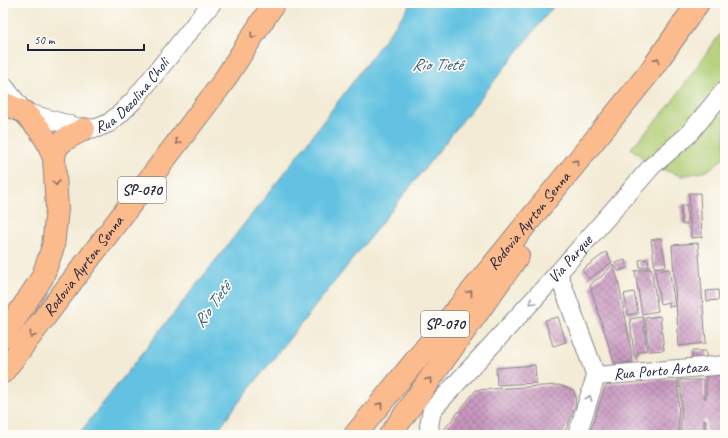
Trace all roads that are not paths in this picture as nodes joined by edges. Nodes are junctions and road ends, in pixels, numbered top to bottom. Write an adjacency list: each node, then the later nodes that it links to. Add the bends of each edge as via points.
1 (212, 3): 8 (street, Rua Dezolina Choli, via 121,113 109,123 97,128)
2 (274, 3): 14 (main road, Rodovia Ayrton Senna / SP-070, one-way to 14, via 221,85)
3 (698, 3): 10 (main road, Rodovia Ayrton Senna / SP-070, one-way to 3, via 649,73)
4 (3, 85): 7 (street)
5 (725, 90): 11 (street, Via Parque, via 688,135 652,166)
6 (3, 103): 7 (main road)
7 (24, 112): 8 (street, Rua Dezolina Choli); 9 (main road, via 40,130)
8 (84, 129): 9 (main road, via 64,140 56,148)
9 (54, 158): 12 (main road, one-way to 12, via 57,209 53,247 42,278)
10 (534, 214): 16 (main road, Rodovia Ayrton Senna / SP-070, one-way to 10); 17 (main road, one-way to 10, via 521,252)
11 (558, 273): 15 (street); 18 (street, Via Parque, one-way to 18, via 432,410 429,426)
12 (3, 337)
13 (725, 366): 15 (street, Rua Porto Artaza)
14 (3, 372)
15 (596, 376): 19 (street, one-way to 15)
16 (355, 435)
17 (390, 435)
18 (431, 435)
19 (577, 435)

